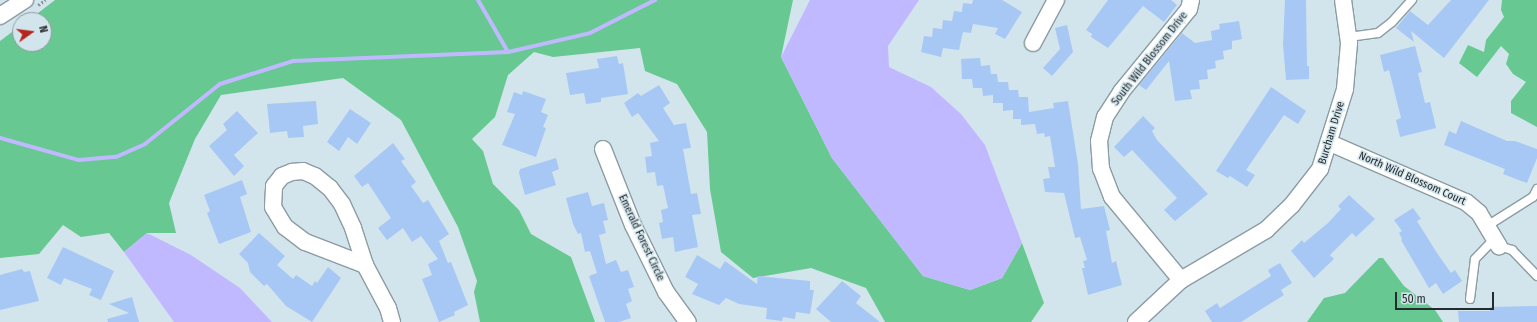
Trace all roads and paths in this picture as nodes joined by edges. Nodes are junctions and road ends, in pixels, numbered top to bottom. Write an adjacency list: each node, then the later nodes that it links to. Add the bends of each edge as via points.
1 (25, 0): 6 (street)
2 (1056, 0): 8 (street)
3 (1191, 0): 15 (street, South Wild Blossom Drive, via 1189,9 1121,92 1105,117 1100,141 1101,169 1112,197)
4 (1343, 0): 7 (street, Burcham Drive)
5 (1412, 0): 7 (lane, via 1378,33)
6 (0, 16)
7 (1349, 37): 9 (street, Burcham Drive, via 1345,89)
8 (1033, 43)
9 (1330, 142): 12 (street, North Wild Blossom Court, via 1466,202 1479,213); 15 (street, Burcham Drive, via 1320,169 1292,205 1266,230)
10 (603, 149): 18 (street, Emerald Forest Circle, via 633,225 666,292)
11 (1537, 189): 12 (lane, via 1533,197)
12 (1494, 237): 14 (lane, via 1512,250); 16 (lane, via 1475,259)
13 (365, 265): 13 (street, via 353,228 342,204 330,188 315,176 303,171 282,176 274,186 273,207 285,227 305,242); 17 (street, via 388,308)
14 (1537, 276)
15 (1181, 280): 19 (street, Burcham Drive)
16 (1470, 299)
17 (392, 322)
18 (688, 322)
19 (1136, 322)

